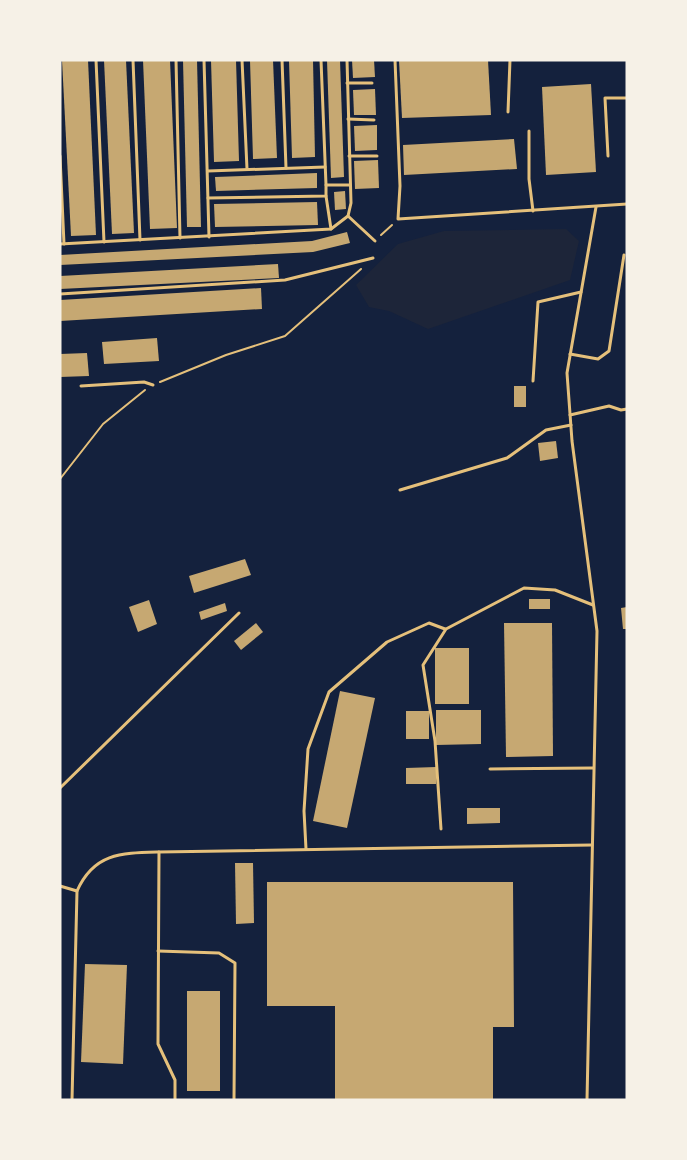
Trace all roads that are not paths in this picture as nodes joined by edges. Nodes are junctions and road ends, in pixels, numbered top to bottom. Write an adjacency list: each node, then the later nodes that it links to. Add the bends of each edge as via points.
1 (96, 60): 39 (lane)
2 (133, 60): 37 (lane)
3 (176, 60): 36 (lane)
4 (204, 60): 25 (lane)
5 (242, 60): 24 (lane)
6 (282, 60): 23 (lane)
7 (321, 60): 22 (lane)
8 (347, 60): 12 (lane)
9 (395, 60): 32 (lane, via 398,219)
10 (510, 60): 14 (lane)
11 (372, 82): 12 (lane)
12 (347, 83): 15 (lane)
13 (627, 98): 21 (lane, via 605,98)
14 (508, 111)
15 (348, 119): 16 (lane); 19 (lane)
16 (374, 120)
17 (529, 131): 32 (lane)
18 (60, 156): 40 (lane)
19 (349, 156): 20 (lane); 27 (lane)
20 (376, 156)
21 (608, 156)
22 (325, 166): 23 (lane); 26 (lane)
23 (285, 168): 24 (lane)
24 (247, 169): 25 (lane)
25 (208, 171): 29 (lane)
26 (326, 185): 27 (lane); 28 (lane)
27 (350, 185): 33 (lane)
28 (326, 196): 29 (lane); 34 (lane)
29 (208, 198): 35 (lane)
30 (627, 204): 31 (lane)
31 (596, 207): 32 (lane); 43 (lane)
32 (533, 211)
33 (348, 216): 34 (lane); 38 (lane)
34 (331, 229): 35 (lane)
35 (209, 237): 36 (lane)
36 (180, 238): 37 (lane)
37 (140, 240): 39 (lane)
38 (375, 241)
39 (104, 242): 40 (lane)
40 (62, 244)
41 (624, 255): 45 (lane, via 609,351 598,359)
42 (373, 258): 44 (lane, via 285,280)
43 (581, 292): 45 (lane); 46 (lane, via 538,302)
44 (60, 294)
45 (570, 354): 50 (lane)
46 (533, 381)
47 (153, 385): 48 (lane, via 144,382)
48 (81, 386)
49 (627, 409): 50 (lane, via 609,406)
50 (570, 415): 51 (lane)
51 (571, 425): 52 (lane, via 546,430 507,458); 53 (lane)
52 (400, 490)
53 (593, 605): 55 (lane, via 555,590 524,588); 56 (lane, via 597,631)
54 (239, 613): 58 (lane)
55 (446, 629): 59 (lane, via 423,665 435,741); 61 (lane, via 429,623 387,642 330,692 308,749)
56 (593, 768): 57 (lane); 60 (lane)
57 (490, 769)
58 (60, 788)
59 (441, 829)
60 (592, 845): 61 (lane); 69 (lane)
61 (306, 849): 62 (lane)
62 (159, 852): 64 (lane, via 127,852 109,857 94,865); 65 (lane)
63 (60, 886): 64 (lane)
64 (77, 891): 66 (lane)
65 (158, 951): 67 (lane, via 158,1044 175,1080); 68 (lane, via 219,953 235,963)
66 (72, 1100)
67 (175, 1100)
68 (234, 1100)
69 (587, 1100)

